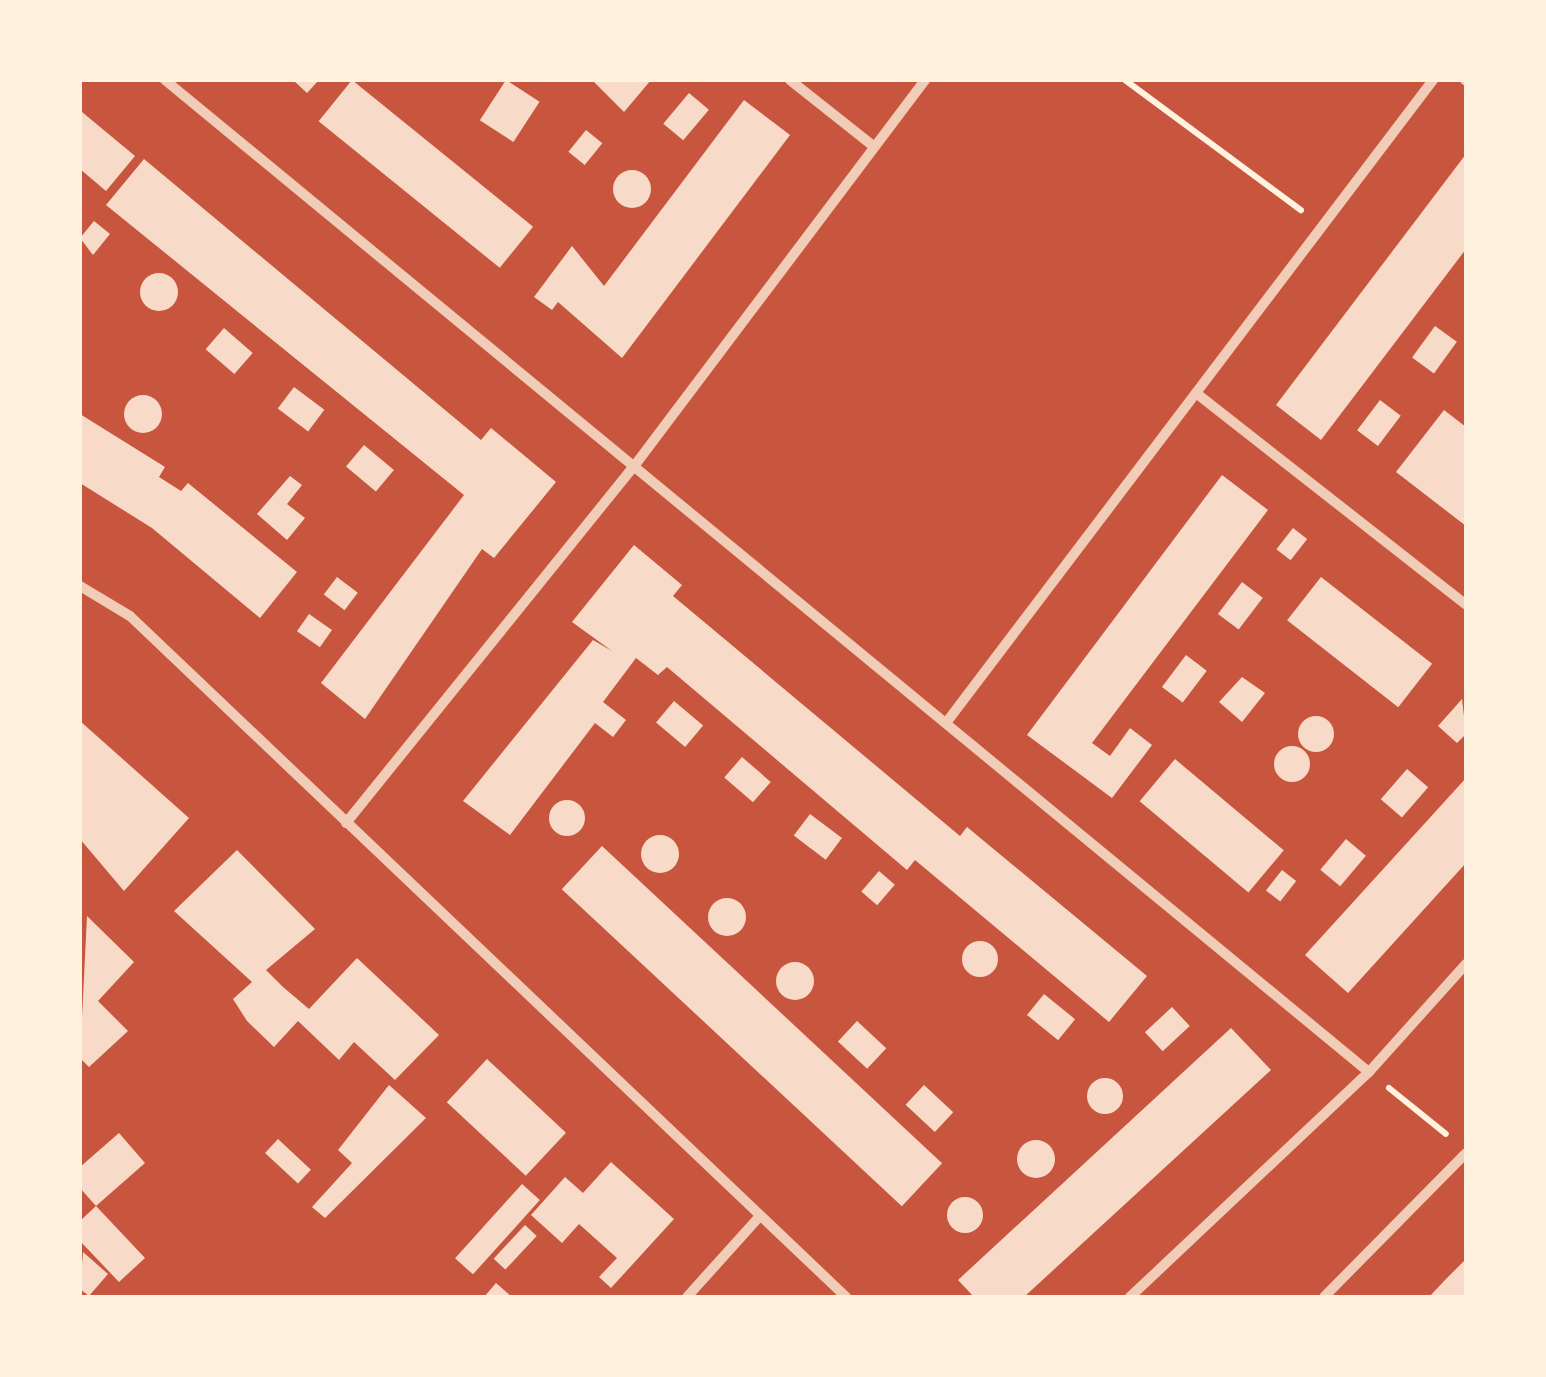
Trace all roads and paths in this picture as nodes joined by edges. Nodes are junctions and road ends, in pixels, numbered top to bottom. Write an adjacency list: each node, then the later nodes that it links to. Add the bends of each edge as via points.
1 (165, 80): 9 (street)
2 (790, 80): 6 (street)
3 (926, 80): 6 (street)
4 (1125, 80): 7 (path)
5 (1433, 80): 7 (street)
6 (872, 146): 9 (street)
7 (1322, 226): 8 (street)
8 (1196, 393): 11 (street); 12 (street)
9 (635, 465): 12 (street); 13 (street)
10 (80, 586): 13 (street, via 130,616)
11 (1466, 605)
12 (949, 719): 15 (street)
13 (346, 824): 18 (street)
14 (1466, 964): 15 (street)
15 (1369, 1072): 16 (path); 21 (street)
16 (1452, 1138)
17 (1466, 1153): 22 (street)
18 (759, 1218): 19 (street); 20 (street)
19 (687, 1297)
20 (846, 1297)
21 (1130, 1297)
22 (1324, 1297)

